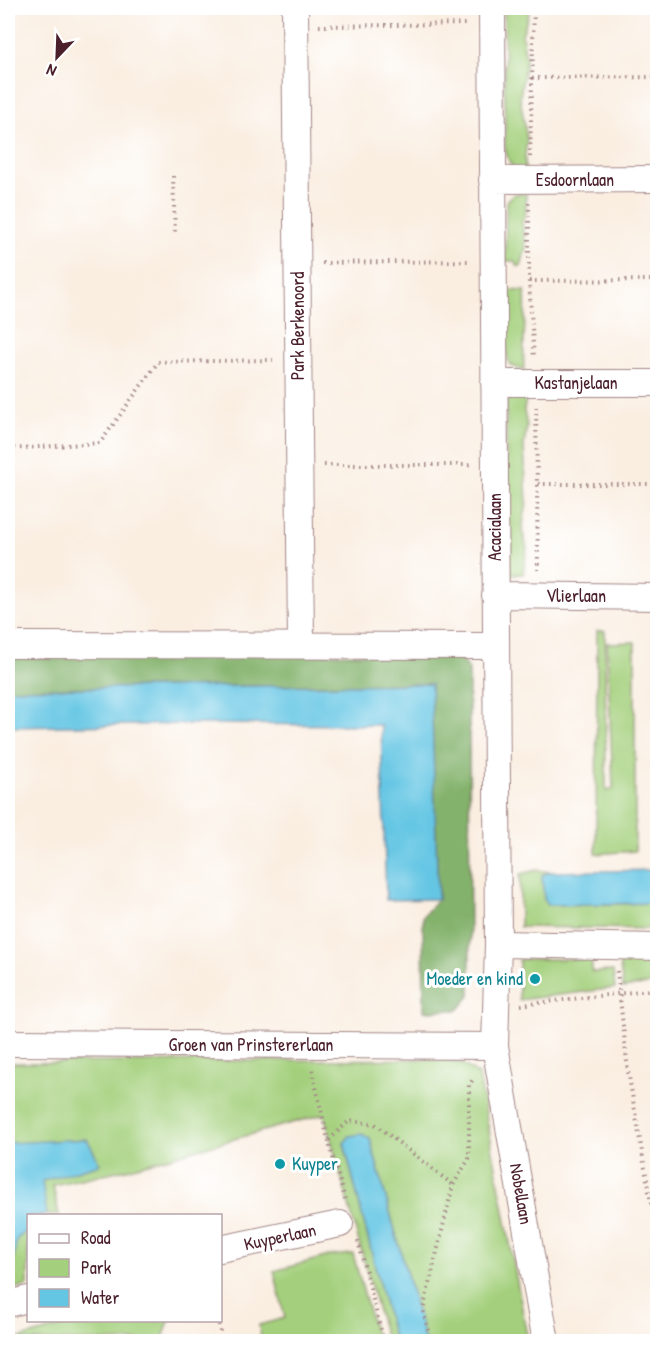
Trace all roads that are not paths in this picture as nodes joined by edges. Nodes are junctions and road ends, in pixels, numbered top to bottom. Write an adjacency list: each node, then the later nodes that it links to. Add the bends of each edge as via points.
1 (492, 16): 4 (street, Acacialaan)
2 (295, 17): 9 (street, Park Berkenoord)
3 (657, 179): 4 (street, Esdoornlaan)
4 (492, 180): 6 (street, Acacialaan)
5 (657, 382): 6 (street, Kastanjelaan)
6 (494, 383): 7 (street, Acacialaan)
7 (495, 596): 8 (street, Vlierlaan); 11 (street, Acacialaan)
8 (657, 597)
9 (301, 644): 10 (street); 11 (street)
10 (8, 645)
11 (496, 646): 12 (street, Acacialaan)
12 (498, 945): 13 (street); 15 (street, Acacialaan)
13 (657, 947)
14 (8, 1043): 15 (street, Groen van Prinstererlaan)
15 (495, 1046): 20 (street, Nobellaan)
16 (340, 1224): 17 (street, Kuyperlaan)
17 (222, 1249)
18 (27, 1299): 19 (street)
19 (8, 1304)
20 (546, 1341)

